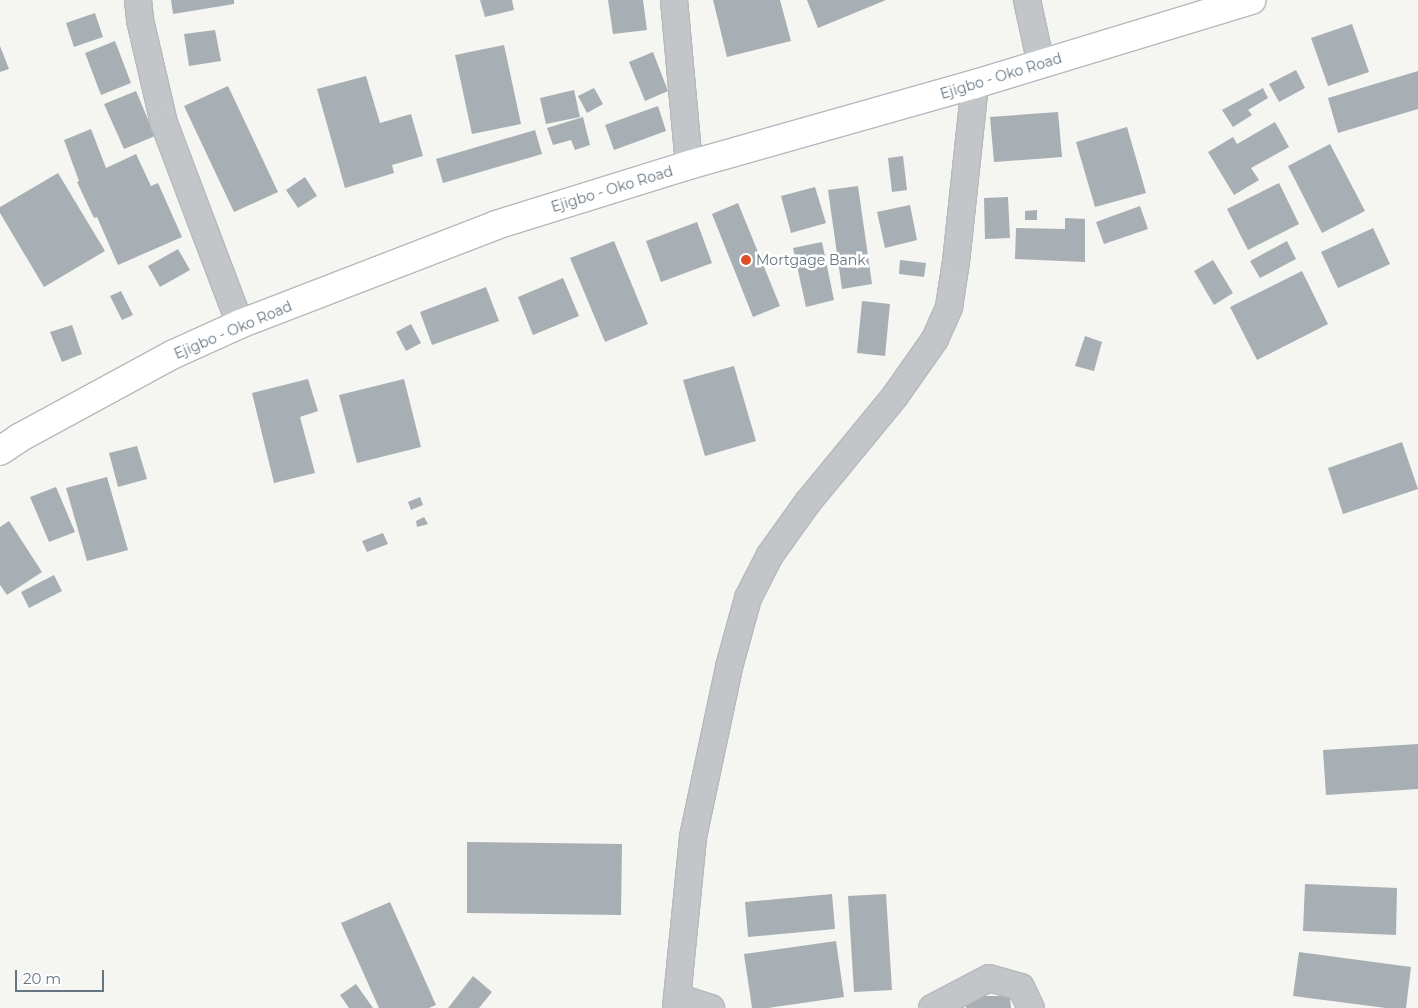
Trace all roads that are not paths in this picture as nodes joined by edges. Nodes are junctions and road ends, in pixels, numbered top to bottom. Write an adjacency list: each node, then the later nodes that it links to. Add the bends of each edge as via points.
1 (138, 0): 8 (street, via 164,123)
2 (674, 0): 7 (street)
3 (1027, 0): 5 (street)
4 (1252, 0): 5 (main road, Ejigbo - Oko Road)
5 (1041, 64): 6 (main road, Ejigbo - Oko Road)
6 (975, 84): 7 (main road, Ejigbo - Oko Road); 10 (street, via 949,307 935,339 896,396 808,502 770,555 748,598 729,667 693,837)
7 (688, 165): 8 (main road, Ejigbo - Oko Road, via 496,226)
8 (240, 324): 9 (main road, Ejigbo - Oko Road, via 174,354)
9 (0, 451)
10 (677, 1003): 11 (street)
11 (711, 1008)
12 (932, 1008): 13 (street, via 989,978 1021,987)
13 (1031, 1008)

